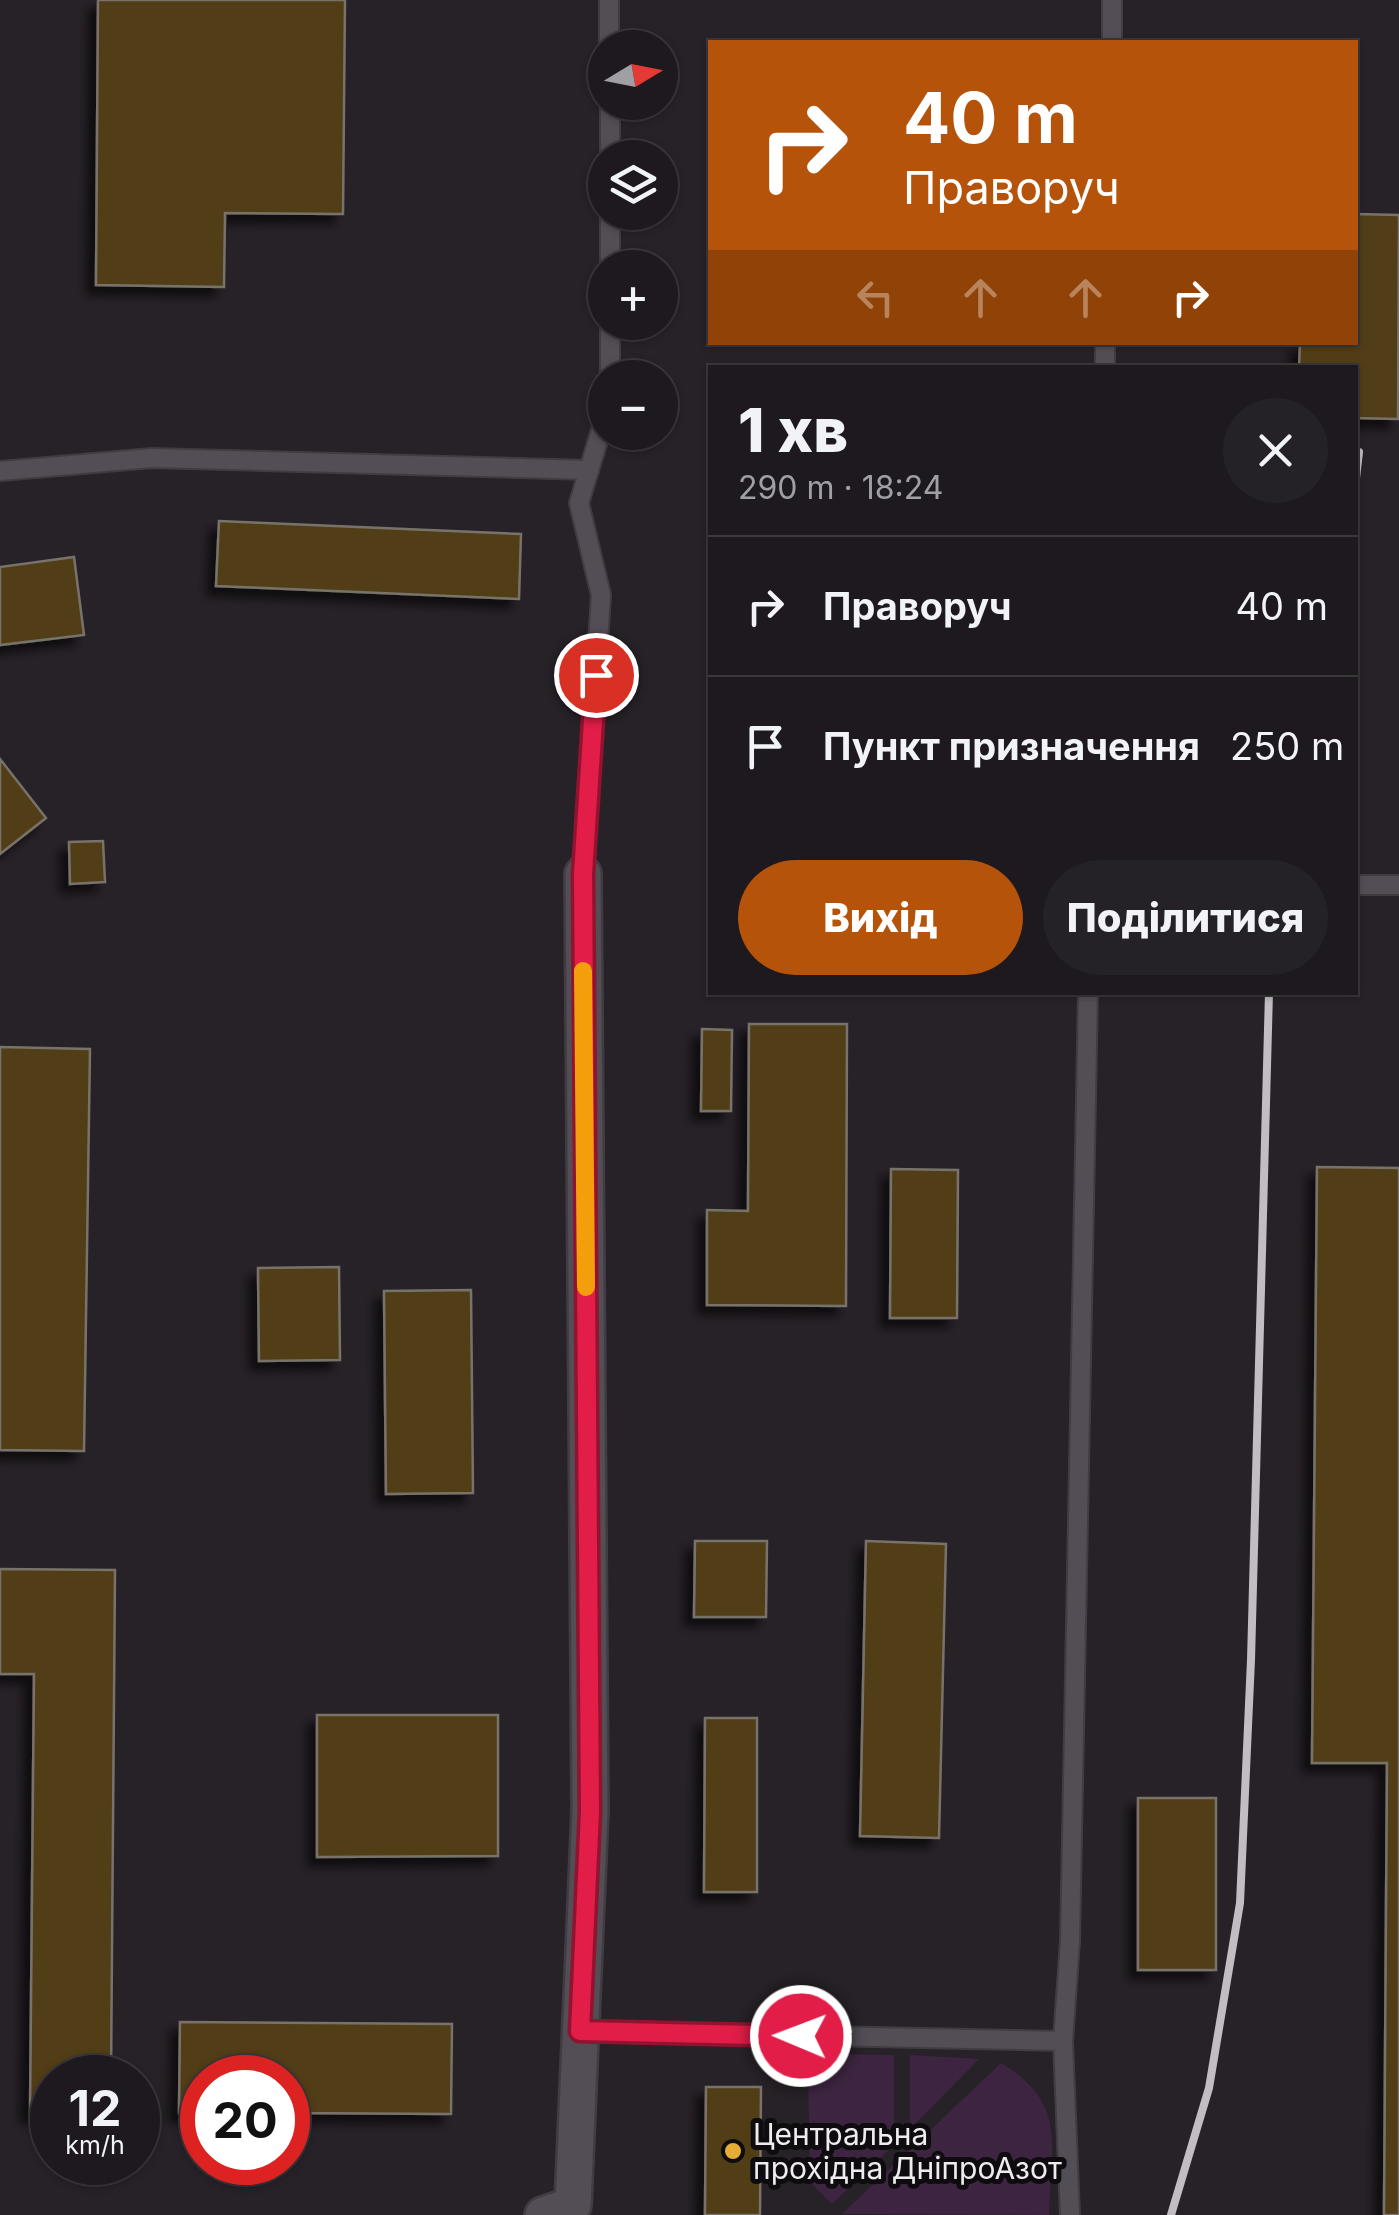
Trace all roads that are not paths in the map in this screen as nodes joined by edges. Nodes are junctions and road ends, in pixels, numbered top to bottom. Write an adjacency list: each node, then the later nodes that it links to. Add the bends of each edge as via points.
1 (609, 0): 3 (lane)
2 (1112, 0): 4 (lane)
3 (610, 30)
4 (1112, 40)
5 (595, 450): 7 (lane)
6 (0, 470): 7 (lane, via 152,458)
7 (589, 470): 8 (lane, via 579,504 601,595)
8 (583, 874): 12 (street, via 590,1811)
9 (1358, 885): 10 (lane)
10 (1399, 886)
11 (1088, 995): 13 (lane)
12 (580, 2031): 13 (lane); 14 (street)
13 (1063, 2042): 15 (lane)
14 (563, 2212)
15 (1070, 2215)

